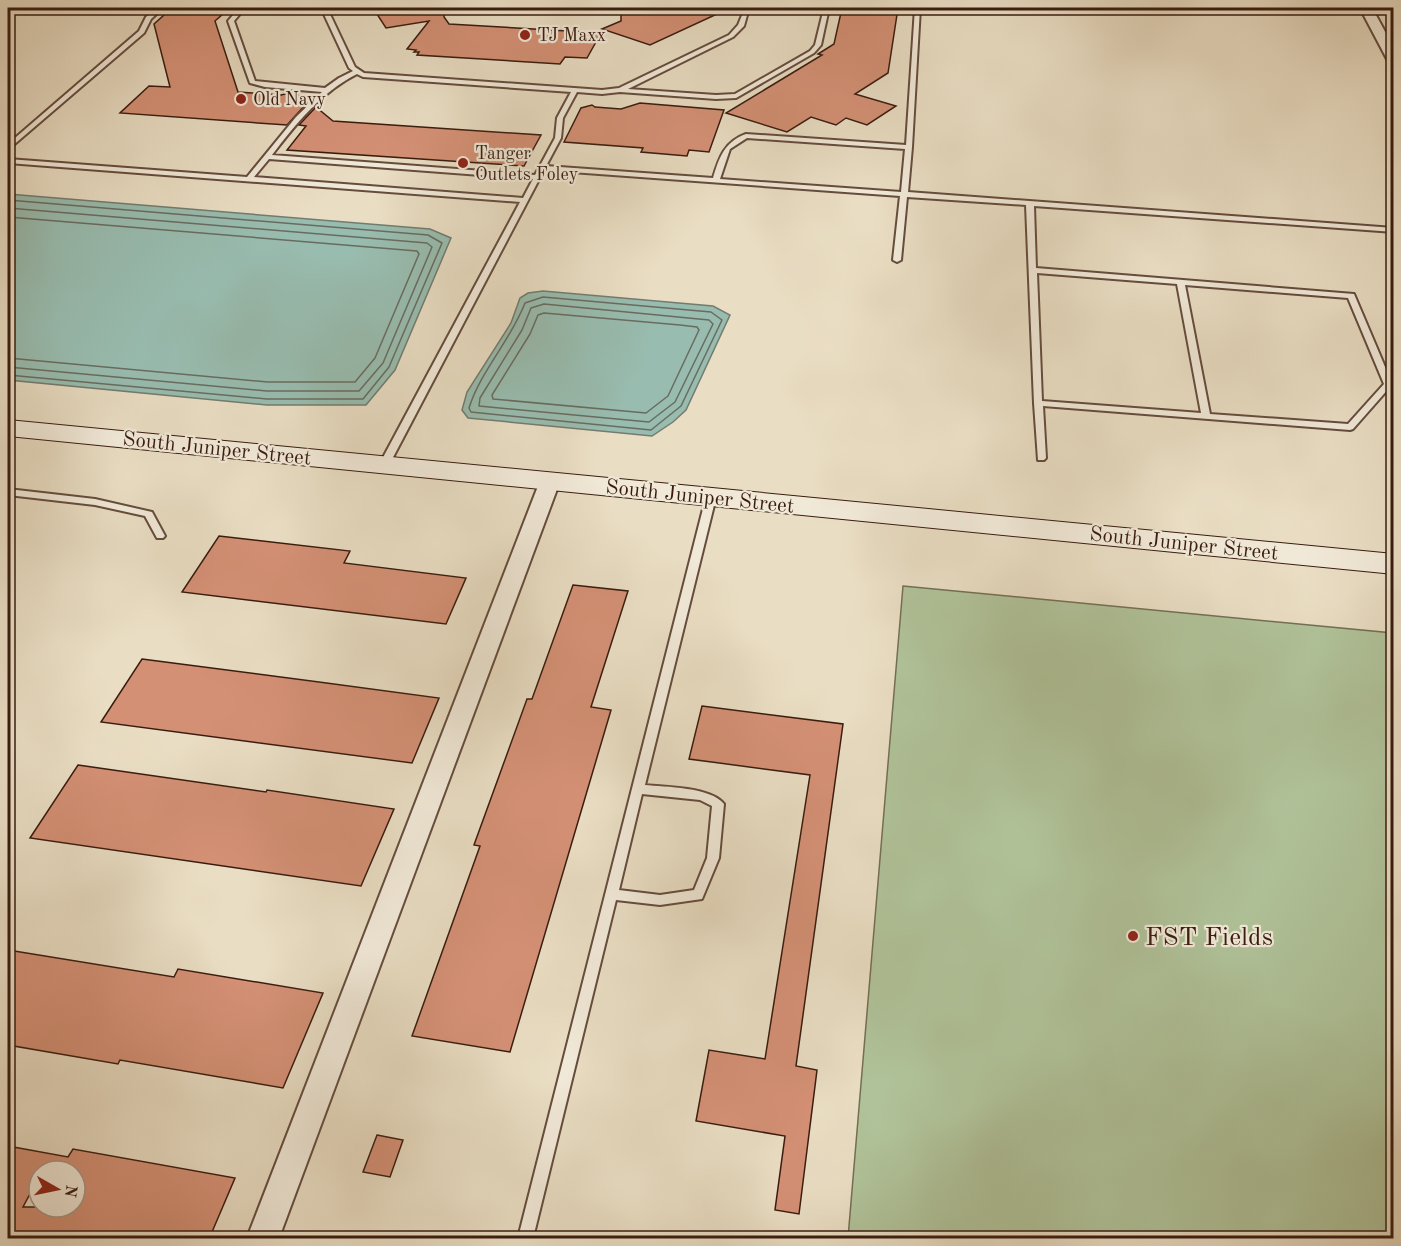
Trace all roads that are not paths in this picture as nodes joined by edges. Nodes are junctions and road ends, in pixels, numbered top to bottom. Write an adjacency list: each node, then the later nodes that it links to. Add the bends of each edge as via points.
1 (160, 8): 13 (lane, via 148,18 142,32)
2 (242, 8): 10 (lane, via 231,21 252,82)
3 (326, 8): 9 (lane)
4 (747, 8): 11 (lane, via 741,26 731,36)
5 (827, 8): 11 (lane, via 818,45 812,52 736,96)
6 (918, 8): 14 (lane)
7 (1366, 8): 8 (street)
8 (1394, 62)
9 (356, 72): 10 (lane); 12 (lane, via 373,77)
10 (325, 90): 15 (lane)
11 (620, 90): 12 (lane)
12 (574, 91): 17 (lane, via 560,118 558,138)
13 (8, 147)
14 (909, 147): 20 (lane, via 746,136 726,148); 21 (lane)
15 (268, 157): 18 (lane); 19 (lane)
16 (8, 161): 19 (lane)
17 (542, 168): 18 (lane); 20 (lane)
18 (537, 177): 22 (lane)
19 (249, 179): 22 (lane)
20 (716, 180): 21 (lane)
21 (906, 194): 23 (lane); 25 (lane)
22 (525, 200): 33 (lane)
23 (1030, 203): 24 (lane); 26 (lane)
24 (1394, 230)
25 (897, 260)
26 (1032, 270): 27 (lane); 29 (lane)
27 (1181, 282): 28 (lane, via 1351,296); 30 (lane)
28 (1391, 384): 30 (lane, via 1350,427)
29 (1038, 403): 30 (lane); 32 (lane)
30 (1206, 416)
31 (8, 428): 33 (street, South Juniper Street)
32 (1041, 458)
33 (384, 465): 34 (street, South Juniper Street)
34 (550, 481): 36 (street, South Juniper Street); 41 (street)
35 (8, 492): 37 (lane, via 95,502 149,514)
36 (711, 497): 38 (street, South Juniper Street); 39 (lane)
37 (160, 536)
38 (1394, 564)
39 (638, 789): 40 (lane); 40 (lane, via 702,796 718,804 713,858 698,895 660,900)
40 (611, 894): 42 (lane)
41 (263, 1239)
42 (525, 1239)

